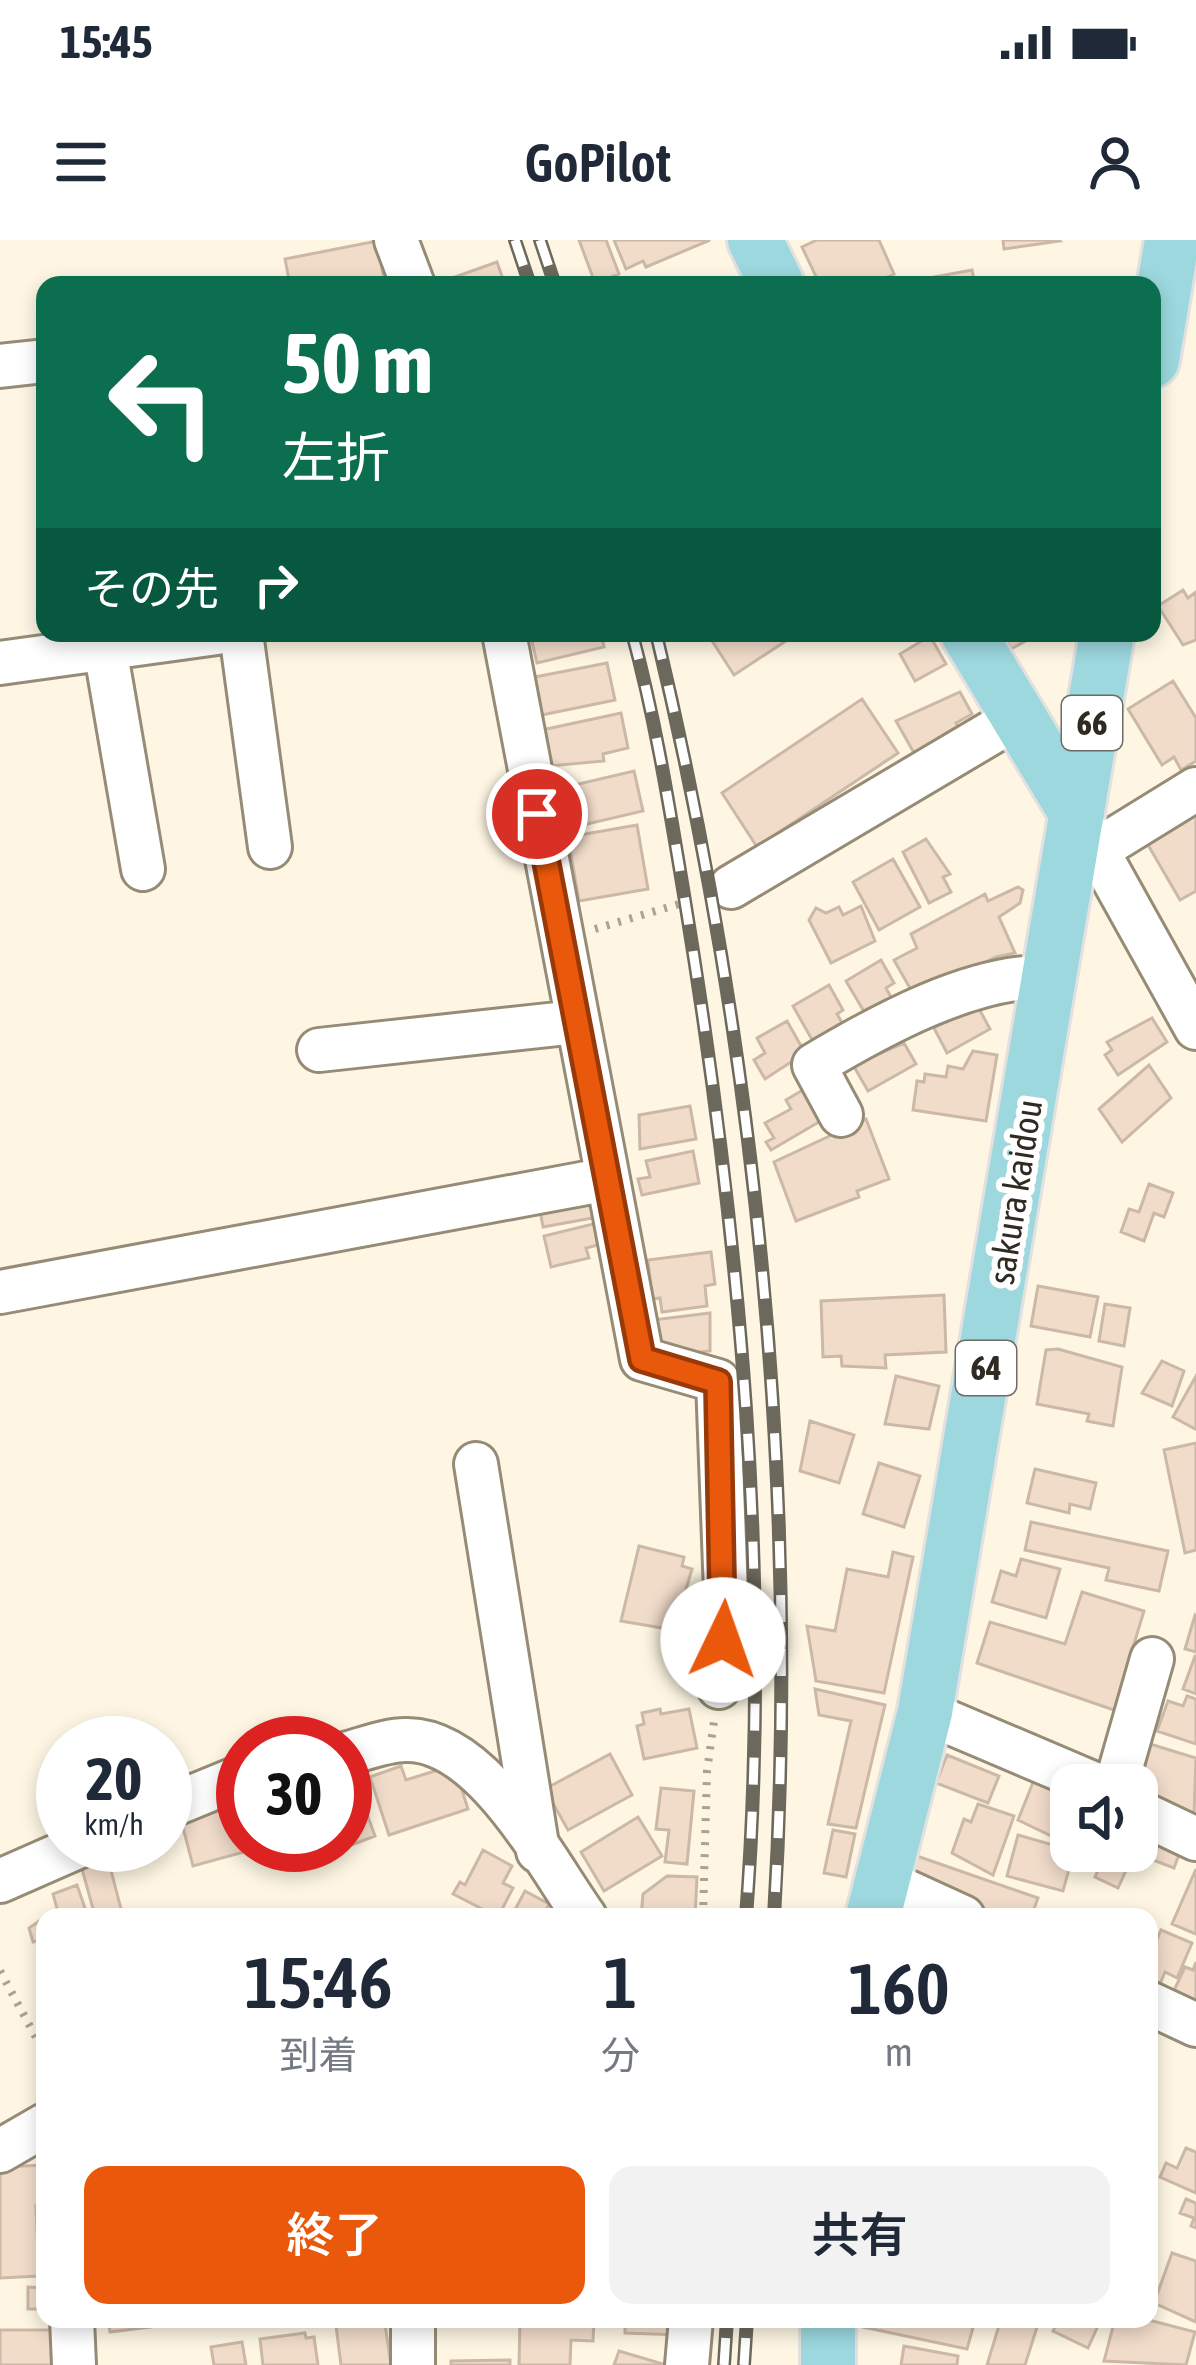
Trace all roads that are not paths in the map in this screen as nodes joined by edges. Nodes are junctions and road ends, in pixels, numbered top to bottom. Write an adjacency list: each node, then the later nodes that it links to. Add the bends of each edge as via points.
1 (396, 240): 4 (street)
2 (755, 240): 5 (main road)
3 (1172, 240): 6 (main road)
4 (410, 276)
5 (773, 276)
6 (1161, 306)
7 (36, 362): 8 (street)
8 (0, 366)
9 (150, 642): 14 (street)
10 (242, 642): 19 (street)
11 (506, 642): 23 (street)
12 (973, 642): 16 (main road)
13 (1106, 642): 18 (main road, 66)
14 (105, 648): 15 (street); 20 (street)
15 (0, 663)
16 (1016, 718): 18 (main road); 21 (street)
17 (1196, 789): 18 (street, via 1110,842)
18 (1088, 834): 22 (main road, sakura kaidou / 64); 24 (street)
19 (270, 847)
20 (143, 869)
21 (731, 887)
22 (1050, 977): 26 (street, via 1007,976 884,1024 814,1065); 32 (main road, sakura kaidou / 64)
23 (576, 1022): 25 (street); 27 (street)
24 (1196, 1028)
25 (319, 1050)
26 (841, 1115)
27 (608, 1179): 28 (street); 31 (street, via 642,1359 718,1382 726,1593)
28 (0, 1292)
29 (476, 1464): 38 (street)
30 (1152, 1659): 34 (street)
31 (719, 1688)
32 (926, 1712): 35 (street); 41 (main road, sakura kaidou / 64)
33 (372, 1748): 38 (street, via 408,1739 455,1751)
34 (1122, 1764)
35 (1050, 1765)
36 (1158, 1821): 37 (street)
37 (1196, 1839)
38 (538, 1851): 42 (street)
39 (36, 1865): 40 (street)
40 (0, 1881)
41 (877, 1898): 43 (street)
42 (579, 1908)
43 (922, 1908)
44 (1158, 2007): 45 (street)
45 (1196, 2025)
46 (36, 2130): 47 (street)
47 (0, 2151)
48 (72, 2328): 52 (street)
49 (413, 2328): 53 (street)
50 (690, 2328): 54 (street)
51 (828, 2328): 55 (main road)
52 (74, 2365)
53 (413, 2365)
54 (687, 2365)
55 (828, 2365)

